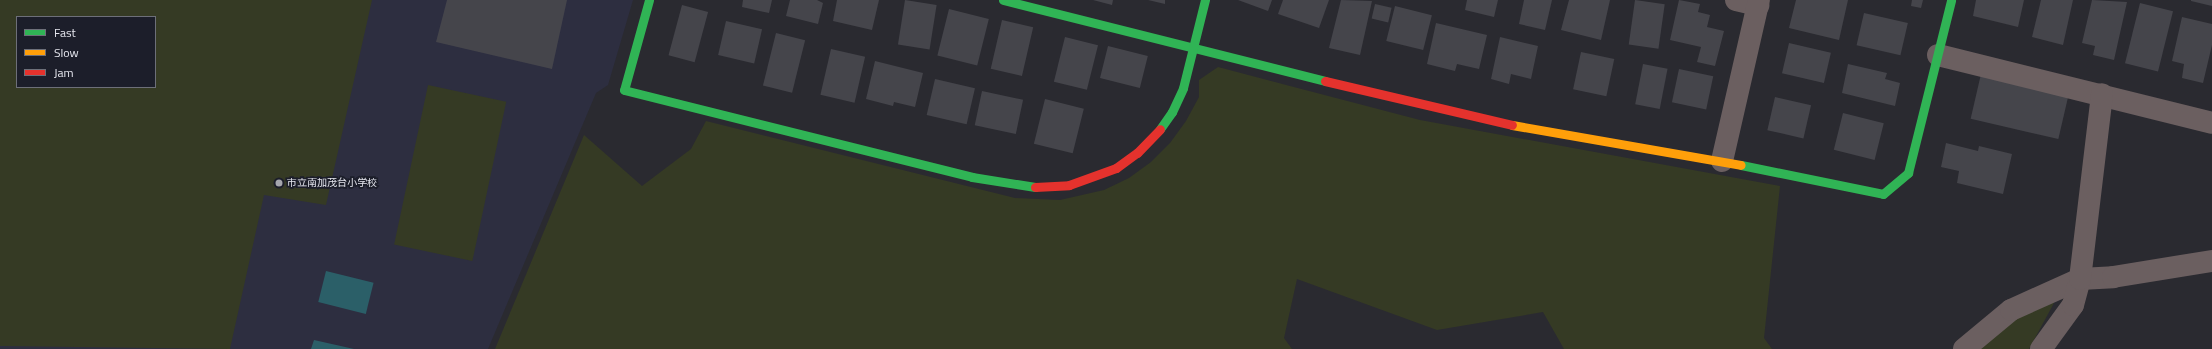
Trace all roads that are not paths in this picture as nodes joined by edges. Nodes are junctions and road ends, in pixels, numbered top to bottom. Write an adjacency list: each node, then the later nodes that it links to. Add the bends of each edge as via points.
1 (649, 0): 7 (street, via 624,90 1018,186 1062,186 1094,178 1116,168 1137,153 1156,134 1172,112 1183,88)
2 (1003, 0): 7 (street)
3 (1205, 0): 7 (street)
4 (1736, 0): 6 (street)
5 (1952, 0): 8 (street)
6 (1758, 3): 11 (street)
7 (1195, 48): 11 (street, via 1486,121)
8 (1938, 55): 9 (street); 11 (street, via 1908,173 1883,194)
9 (2102, 94): 10 (street); 13 (street)
10 (2212, 123)
11 (1722, 161)
12 (2212, 261): 13 (street, via 2113,277)
13 (2080, 279): 14 (street, via 2011,310); 15 (street, via 2073,305)
14 (1964, 349)
15 (2042, 349)

